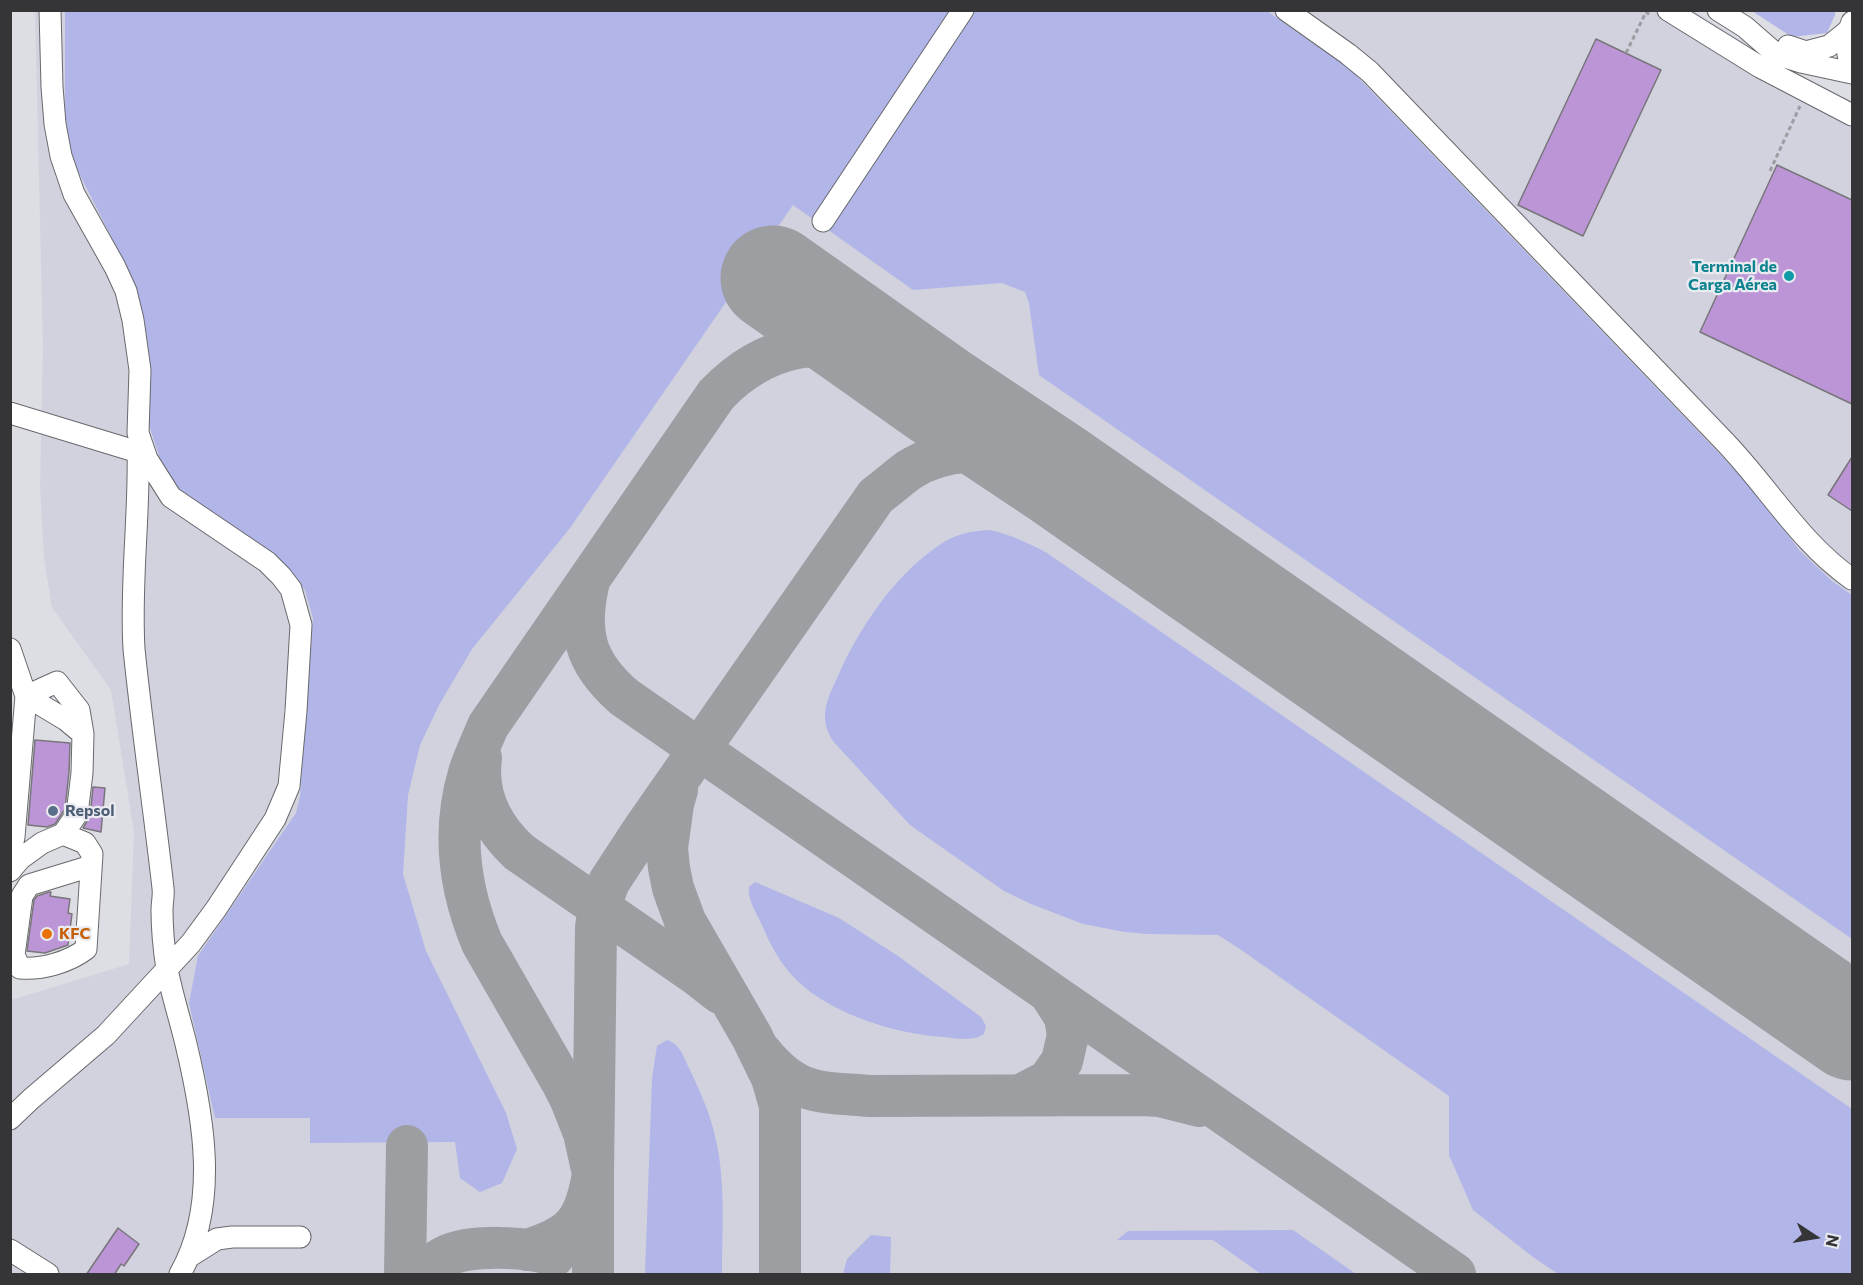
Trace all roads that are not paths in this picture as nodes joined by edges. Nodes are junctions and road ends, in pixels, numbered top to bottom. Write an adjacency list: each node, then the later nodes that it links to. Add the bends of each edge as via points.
1 (50, 10): 13 (street, via 52,87 61,156 74,194 126,291 133,320 140,369)
2 (963, 10): 11 (street)
3 (1286, 10): 14 (street, via 1370,72 1744,462 1816,548)
4 (1668, 10): 10 (street, via 1760,67)
5 (1718, 10): 7 (street)
6 (1851, 26): 7 (street, via 1829,46 1806,52); 8 (street, via 1847,45)
7 (1745, 27): 9 (street, via 1776,54)
8 (1852, 66)
9 (1852, 73)
10 (1852, 114)
11 (823, 221)
12 (10, 413): 13 (street)
13 (138, 442): 22 (street, via 132,623 163,892); 22 (street, via 171,496 267,562 281,576 291,589 301,625 289,786 284,799 216,909)
14 (1852, 579)
15 (10, 649): 16 (street)
16 (26, 696): 17 (street); 17 (street, via 57,682 79,710); 19 (street)
17 (83, 734): 18 (street, via 77,814)
18 (63, 834): 20 (street, via 85,843 92,854); 21 (street, via 20,858)
19 (10, 857)
20 (91, 866): 20 (street, via 29,885 22,896 14,955 20,968 33,969 75,958 86,949)
21 (10, 871)
22 (167, 969): 23 (street, via 106,1035); 26 (street, via 201,1121 203,1207)
23 (10, 1119)
24 (300, 1236): 26 (street, via 217,1239)
25 (10, 1250): 27 (street)
26 (190, 1256): 28 (street)
27 (48, 1275)
28 (180, 1275)

